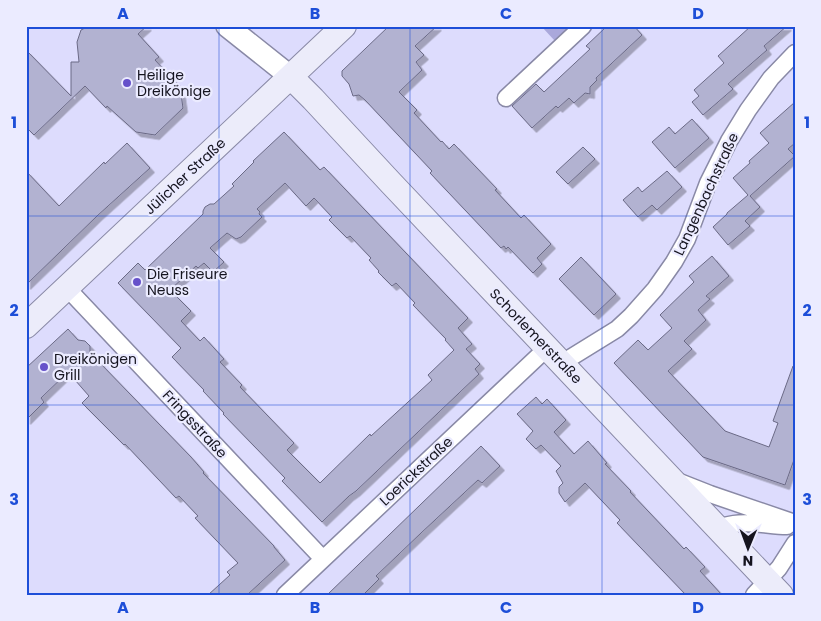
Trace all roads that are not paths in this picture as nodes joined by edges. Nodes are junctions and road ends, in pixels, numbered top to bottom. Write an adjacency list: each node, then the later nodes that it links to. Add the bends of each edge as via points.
1 (227, 26): 5 (street)
2 (344, 26): 5 (main road, Jülicher Straße)
3 (582, 26): 6 (street)
4 (795, 53): 9 (street, Langenbachstraße, via 771,78 729,141 708,183 687,238 655,289 616,329)
5 (291, 77): 7 (main road, Jülicher Straße); 9 (main road, Schorlemerstraße)
6 (506, 98)
7 (67, 288): 8 (main road, Jülicher Straße); 14 (street, Fringsstraße)
8 (26, 326)
9 (554, 355): 10 (main road, Schorlemerstraße); 14 (street, Loerickstraße)
10 (673, 480): 11 (street); 12 (main road, Schorlemerstraße)
11 (795, 524): 12 (street, via 735,523)
12 (718, 528): 15 (main road, Schorlemerstraße)
13 (795, 543): 15 (street)
14 (323, 559): 16 (street, Loerickstraße)
15 (768, 590)
16 (285, 595)

